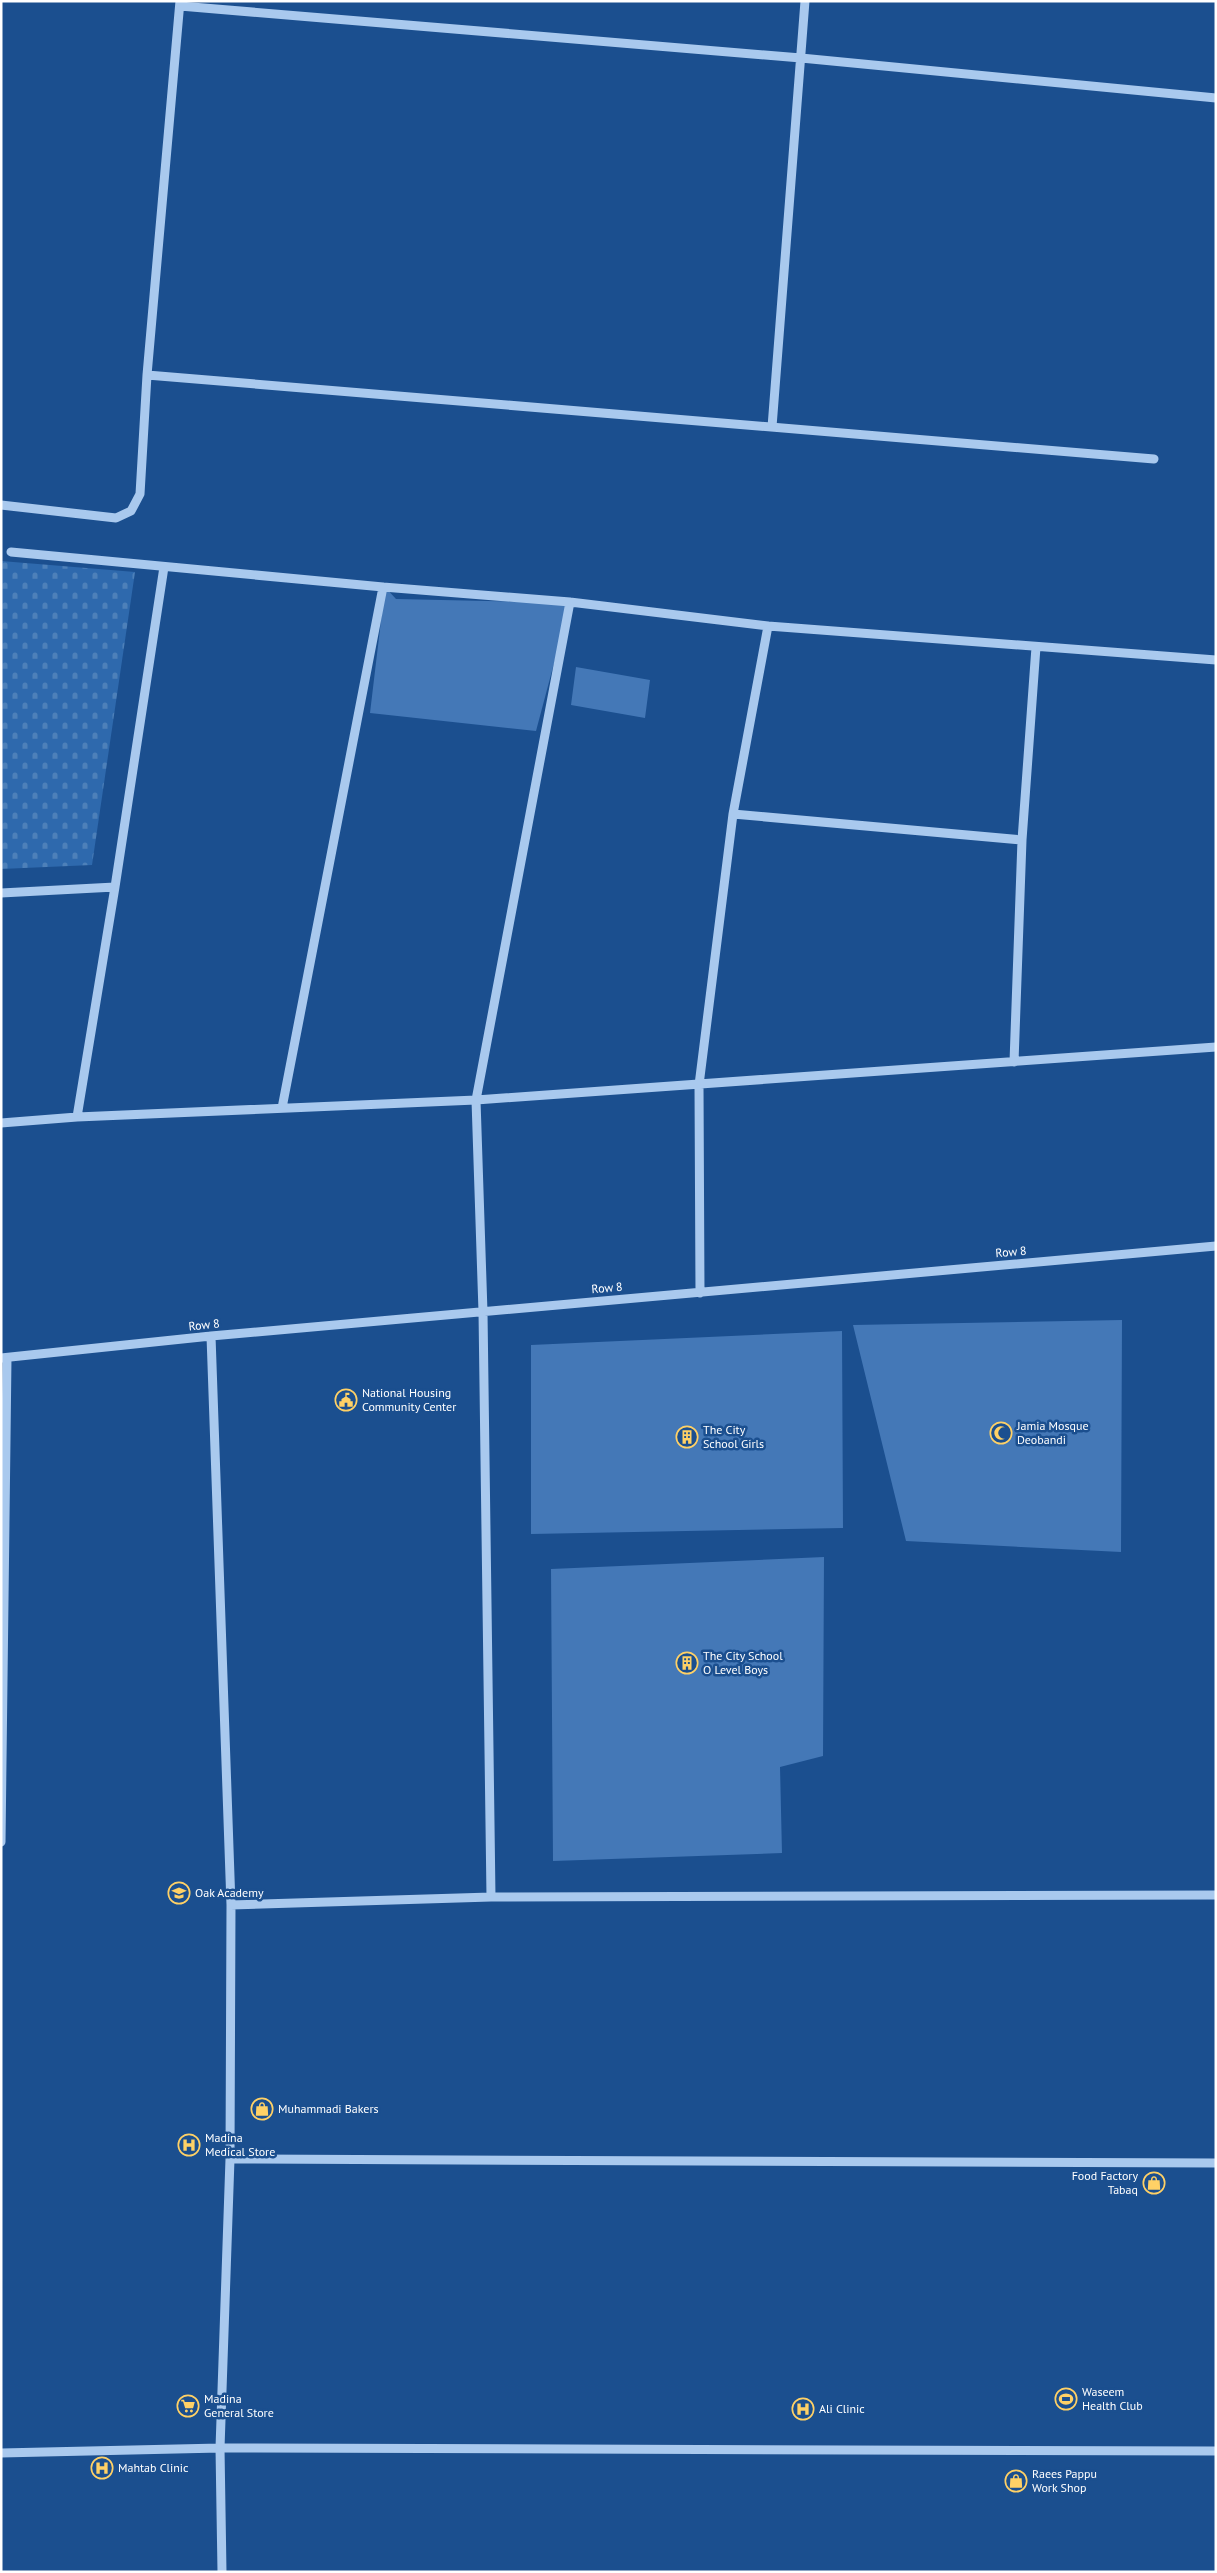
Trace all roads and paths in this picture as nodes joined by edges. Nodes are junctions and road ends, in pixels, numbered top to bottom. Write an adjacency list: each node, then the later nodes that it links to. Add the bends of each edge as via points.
1 (805, 1): 3 (street)
2 (180, 4): 3 (street); 5 (street)
3 (801, 58): 4 (street); 6 (street)
4 (1216, 98)
5 (147, 375): 6 (street); 8 (street, via 140,494 131,511 116,518)
6 (772, 427): 7 (street)
7 (1154, 459)
8 (1, 505)
9 (11, 552): 10 (street)
10 (164, 567): 11 (street); 18 (street)
11 (384, 587): 12 (street); 24 (street)
12 (570, 602): 13 (street); 23 (street)
13 (768, 626): 14 (street); 16 (street)
14 (1036, 647): 15 (street); 17 (street)
15 (1216, 660)
16 (732, 814): 17 (street); 22 (street)
17 (1022, 840): 21 (street)
18 (115, 887): 19 (street); 25 (street)
19 (1, 893)
20 (1216, 1047): 21 (street)
21 (1014, 1062): 22 (street)
22 (699, 1085): 23 (street); 28 (street)
23 (476, 1100): 24 (street); 29 (street)
24 (282, 1108): 25 (street)
25 (77, 1117): 26 (street)
26 (1, 1123)
27 (1216, 1246): 28 (street, Row 8)
28 (700, 1293): 29 (street, Row 8)
29 (483, 1312): 30 (street, Row 8); 35 (street)
30 (211, 1336): 31 (street, Row 8); 36 (street)
31 (4, 1358): 32 (street)
32 (3, 1596): 33 (street)
33 (1, 1842)
34 (1216, 1895): 35 (street)
35 (491, 1897): 36 (street)
36 (231, 1905): 37 (street)
37 (230, 2159): 38 (street); 39 (street)
38 (1216, 2163)
39 (220, 2448): 40 (street); 41 (street); 42 (street)
40 (1216, 2451)
41 (1, 2453)
42 (222, 2572)

